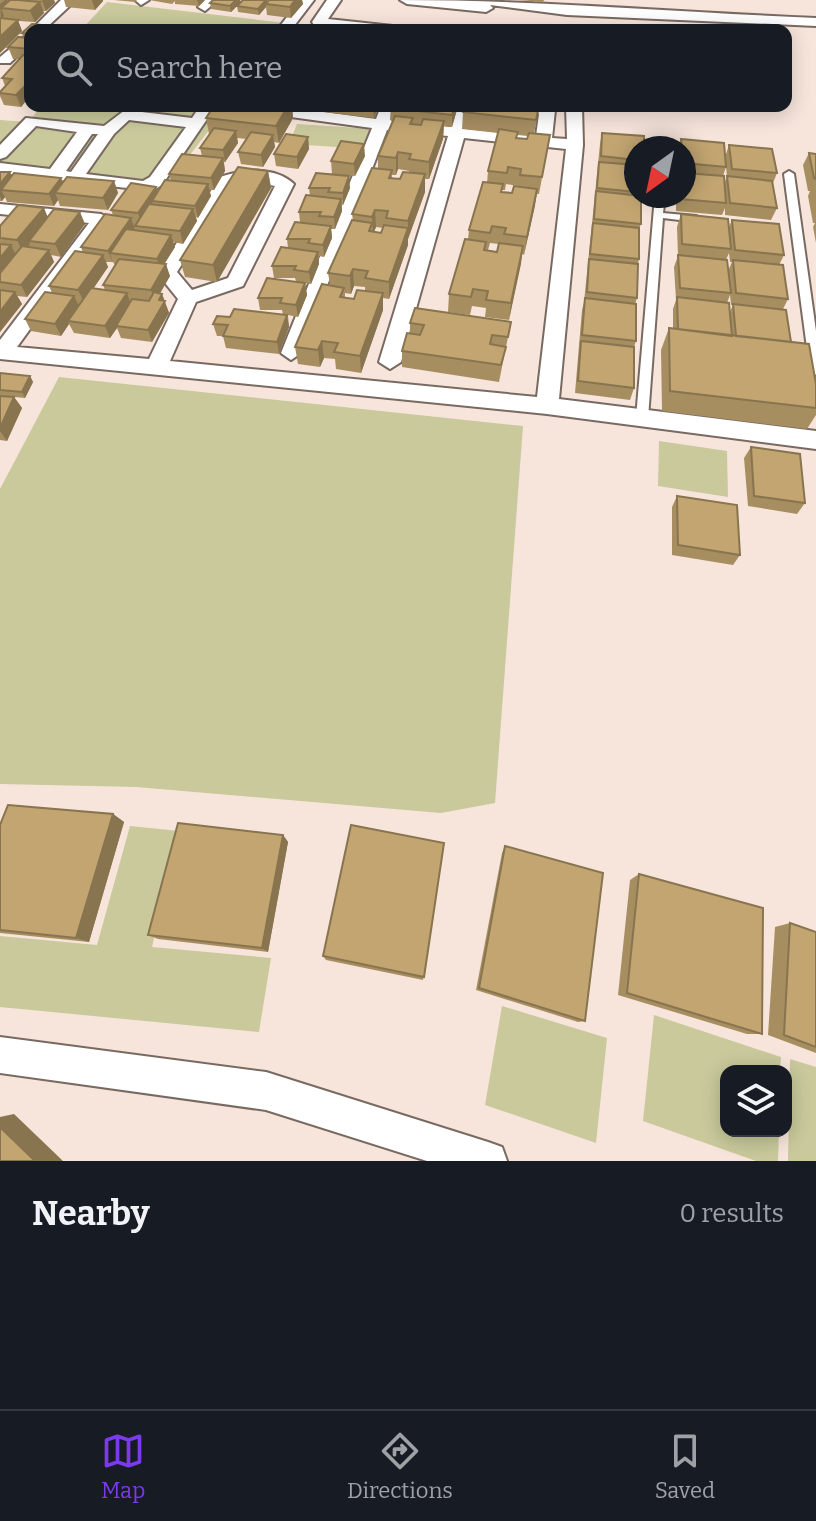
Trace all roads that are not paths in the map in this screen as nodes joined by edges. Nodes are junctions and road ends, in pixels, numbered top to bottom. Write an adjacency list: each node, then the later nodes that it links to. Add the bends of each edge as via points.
1 (69, 0): 9 (street)
2 (307, 0): 10 (street)
3 (334, 0): 11 (street)
4 (407, 0): 6 (street)
5 (568, 6): 6 (street); 7 (street)
6 (484, 7)
7 (650, 7): 8 (street)
8 (816, 22)
9 (43, 24)
10 (289, 24)
11 (317, 24)
12 (13, 25): 13 (street)
13 (24, 28)
14 (24, 42): 15 (street)
15 (5, 60)
16 (204, 112): 22 (street)
17 (290, 112): 23 (street)
18 (387, 112): 23 (street)
19 (463, 112): 26 (street)
20 (547, 112): 27 (street)
21 (574, 112): 28 (street)
22 (196, 123): 25 (street, via 125,115); 34 (street, via 152,186)
23 (384, 125): 26 (street); 48 (street)
24 (88, 128): 25 (street); 29 (street); 31 (street, via 32,121)
25 (108, 131): 30 (street)
26 (456, 132): 27 (street); 49 (street)
27 (543, 143): 28 (street)
28 (575, 145): 52 (street)
29 (75, 147): 30 (street); 33 (street)
30 (96, 149): 34 (street)
31 (0, 154)
32 (0, 168): 33 (street)
33 (57, 171): 34 (street)
34 (79, 174)
35 (789, 174): 41 (lane)
36 (659, 208): 38 (lane)
37 (4, 215): 47 (street, via 101,219)
38 (658, 215): 39 (lane); 42 (lane)
39 (704, 219)
40 (780, 227): 41 (lane)
41 (796, 228): 45 (lane)
42 (654, 260): 43 (lane); 53 (lane)
43 (669, 262)
44 (788, 275): 45 (lane)
45 (803, 277): 51 (lane)
46 (188, 298): 46 (street, via 167,273 226,181 266,176 285,184 236,282); 50 (street)
47 (1, 352): 50 (street)
48 (291, 353)
49 (390, 362)
50 (157, 366): 52 (street)
51 (816, 371)
52 (547, 406): 53 (street)
53 (642, 418): 54 (street)
54 (816, 440)
55 (0, 1055): 56 (street, via 266,1091)
56 (488, 1161)

